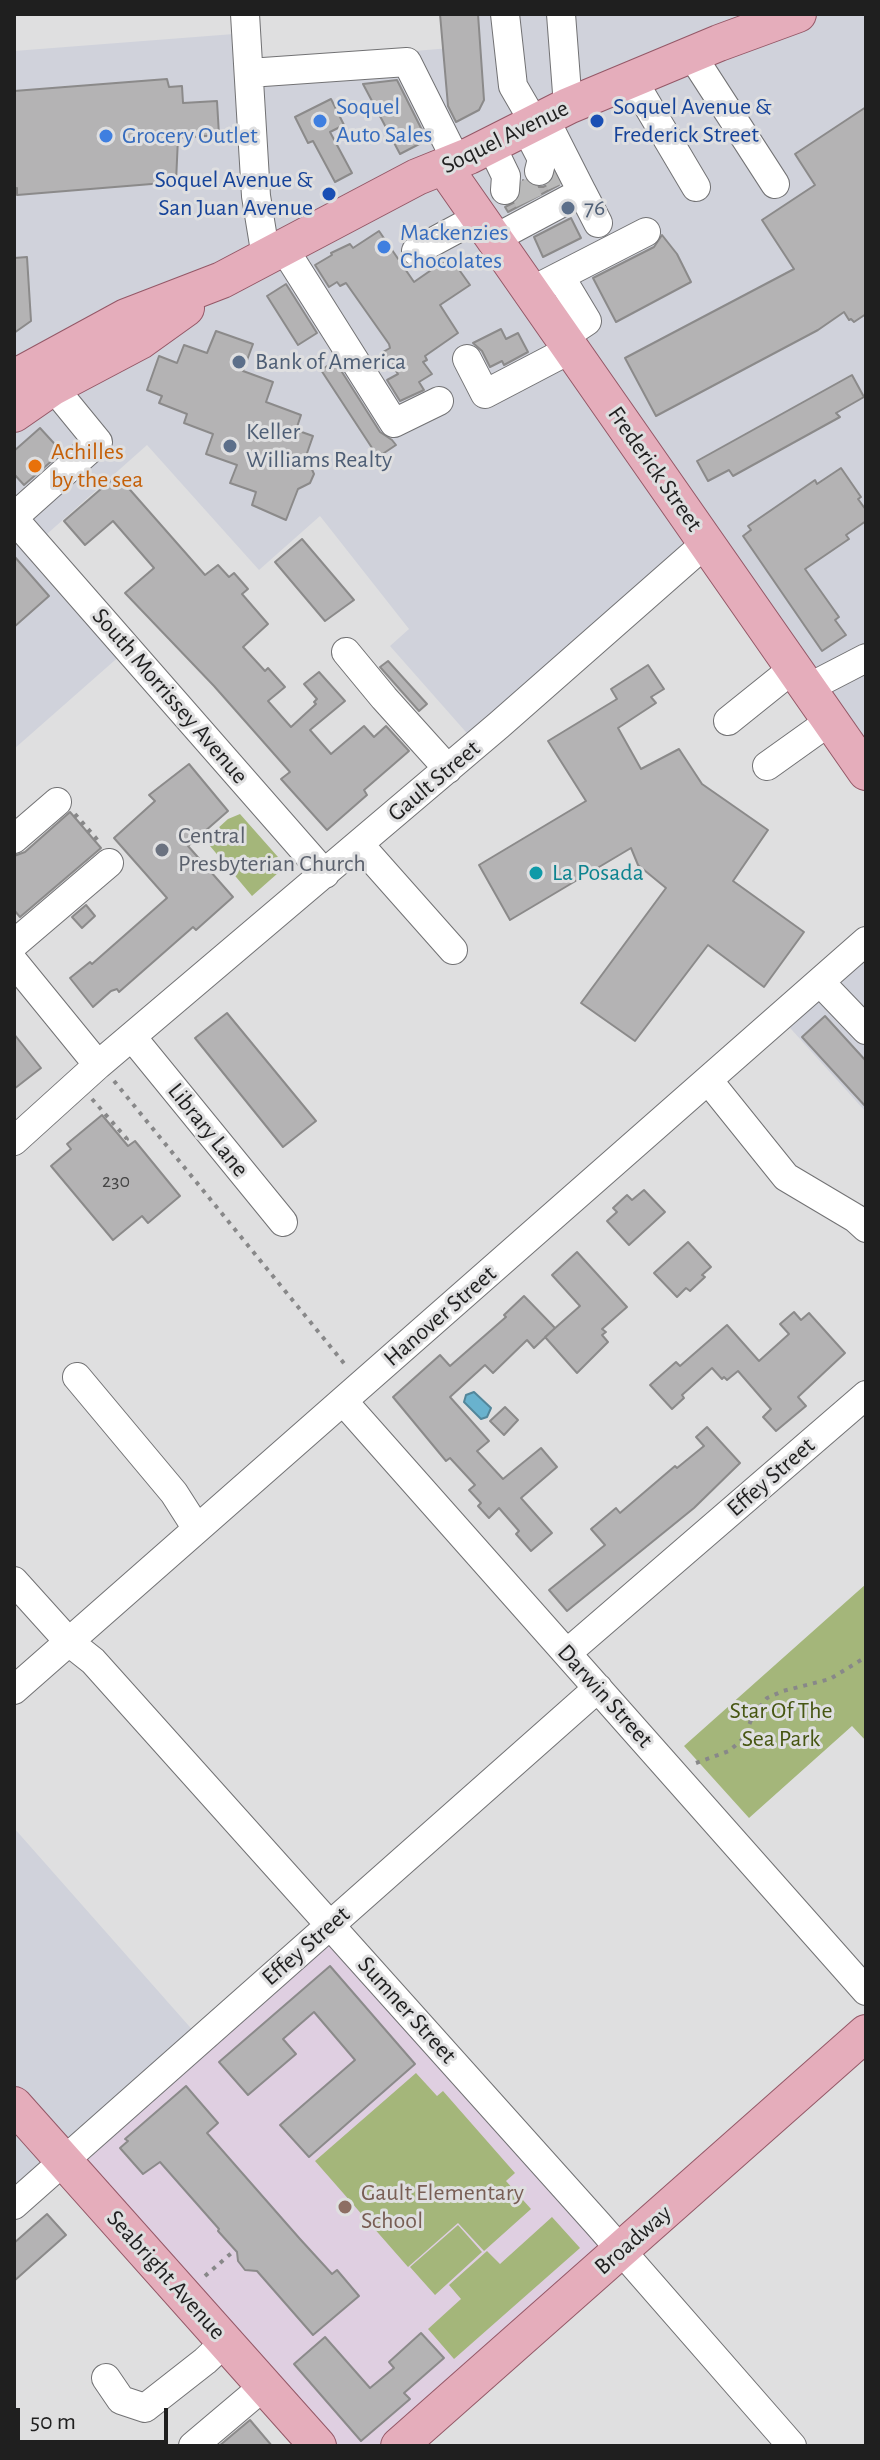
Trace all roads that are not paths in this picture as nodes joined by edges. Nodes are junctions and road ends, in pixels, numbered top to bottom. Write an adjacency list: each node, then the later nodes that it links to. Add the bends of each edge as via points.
1 (245, 14): 6 (street)
2 (505, 14): 9 (street, via 513,86)
3 (561, 14): 9 (street)
4 (798, 14): 5 (main road, Soquel Avenue)
5 (691, 54): 7 (main road, Soquel Avenue); 10 (street)
6 (249, 73): 8 (street, via 407,62); 15 (street, via 256,196)
7 (632, 79): 9 (main road, Soquel Avenue); 11 (street)
8 (450, 164): 9 (main road, Frederick Street); 9 (main road, Soquel Avenue); 15 (main road, Soquel Avenue)
9 (533, 179): 12 (street); 14 (street); 16 (main road, Frederick Street)
10 (775, 184)
11 (696, 187)
12 (598, 223)
13 (646, 232): 16 (street)
14 (416, 251)
15 (274, 252): 19 (main road, Soquel Avenue, via 222,280 126,317); 20 (street, via 394,423)
16 (545, 284): 17 (main road, Frederick Street)
17 (567, 343): 18 (street, via 485,394); 23 (main road, Frederick Street)
18 (467, 359)
19 (27, 376): 21 (main road, Soquel Avenue); 22 (street, via 98,442)
20 (439, 401)
21 (14, 414)
22 (14, 518): 36 (street, South Morrissey Avenue)
23 (706, 543): 26 (main road, Frederick Street); 30 (street, Gault Street)
24 (346, 652): 30 (street)
25 (866, 658): 26 (street)
26 (801, 678): 27 (street); 28 (main road, Frederick Street)
27 (728, 721)
28 (830, 721): 29 (street); 31 (main road, Frederick Street)
29 (767, 766)
30 (448, 769): 34 (street, Gault Street)
31 (866, 772)
32 (57, 802): 33 (street)
33 (14, 839)
34 (359, 844): 36 (street, Gault Street); 39 (street)
35 (109, 863): 38 (street)
36 (325, 874): 43 (street, Gault Street)
37 (866, 941): 41 (street, Hanover Street)
38 (14, 944)
39 (453, 950)
40 (14, 962): 44 (street)
41 (820, 982): 42 (street); 45 (street, Hanover Street)
42 (866, 1030)
43 (132, 1037): 44 (street, Gault Street); 47 (street, Library Lane)
44 (105, 1072): 46 (street, Gault Street)
45 (708, 1080): 48 (street, via 786,1177); 51 (street, Hanover Street)
46 (14, 1141)
47 (283, 1222)
48 (866, 1228)
49 (77, 1377): 52 (street, via 174,1493)
50 (866, 1395): 55 (street, Effey Street)
51 (343, 1401): 52 (street, Hanover Street); 55 (street, Darwin Street)
52 (197, 1529): 54 (street, Hanover Street)
53 (14, 1581): 54 (street, Sumner Street)
54 (69, 1642): 57 (street, Hanover Street); 58 (street, Sumner Street, via 93,1661)
55 (567, 1653): 56 (street, Darwin Street)
56 (598, 1688): 58 (street, Effey Street); 59 (street, Darwin Street)
57 (14, 1690)
58 (331, 1925): 62 (street, Effey Street); 64 (street, Sumner Street)
59 (866, 1991)
60 (866, 2033): 64 (main road, Broadway)
61 (14, 2105): 62 (main road, Seabright Avenue)
62 (64, 2161): 63 (street, Effey Street); 65 (main road, Seabright Avenue)
63 (14, 2205)
64 (621, 2251): 70 (main road, Broadway); 71 (street, Sumner Street)
65 (225, 2342): 66 (street, via 145,2408 121,2400); 67 (main road, Seabright Avenue)
66 (106, 2378)
67 (264, 2386): 68 (street); 69 (main road, Seabright Avenue)
68 (193, 2446)
69 (318, 2446)
70 (399, 2446)
71 (792, 2446)

